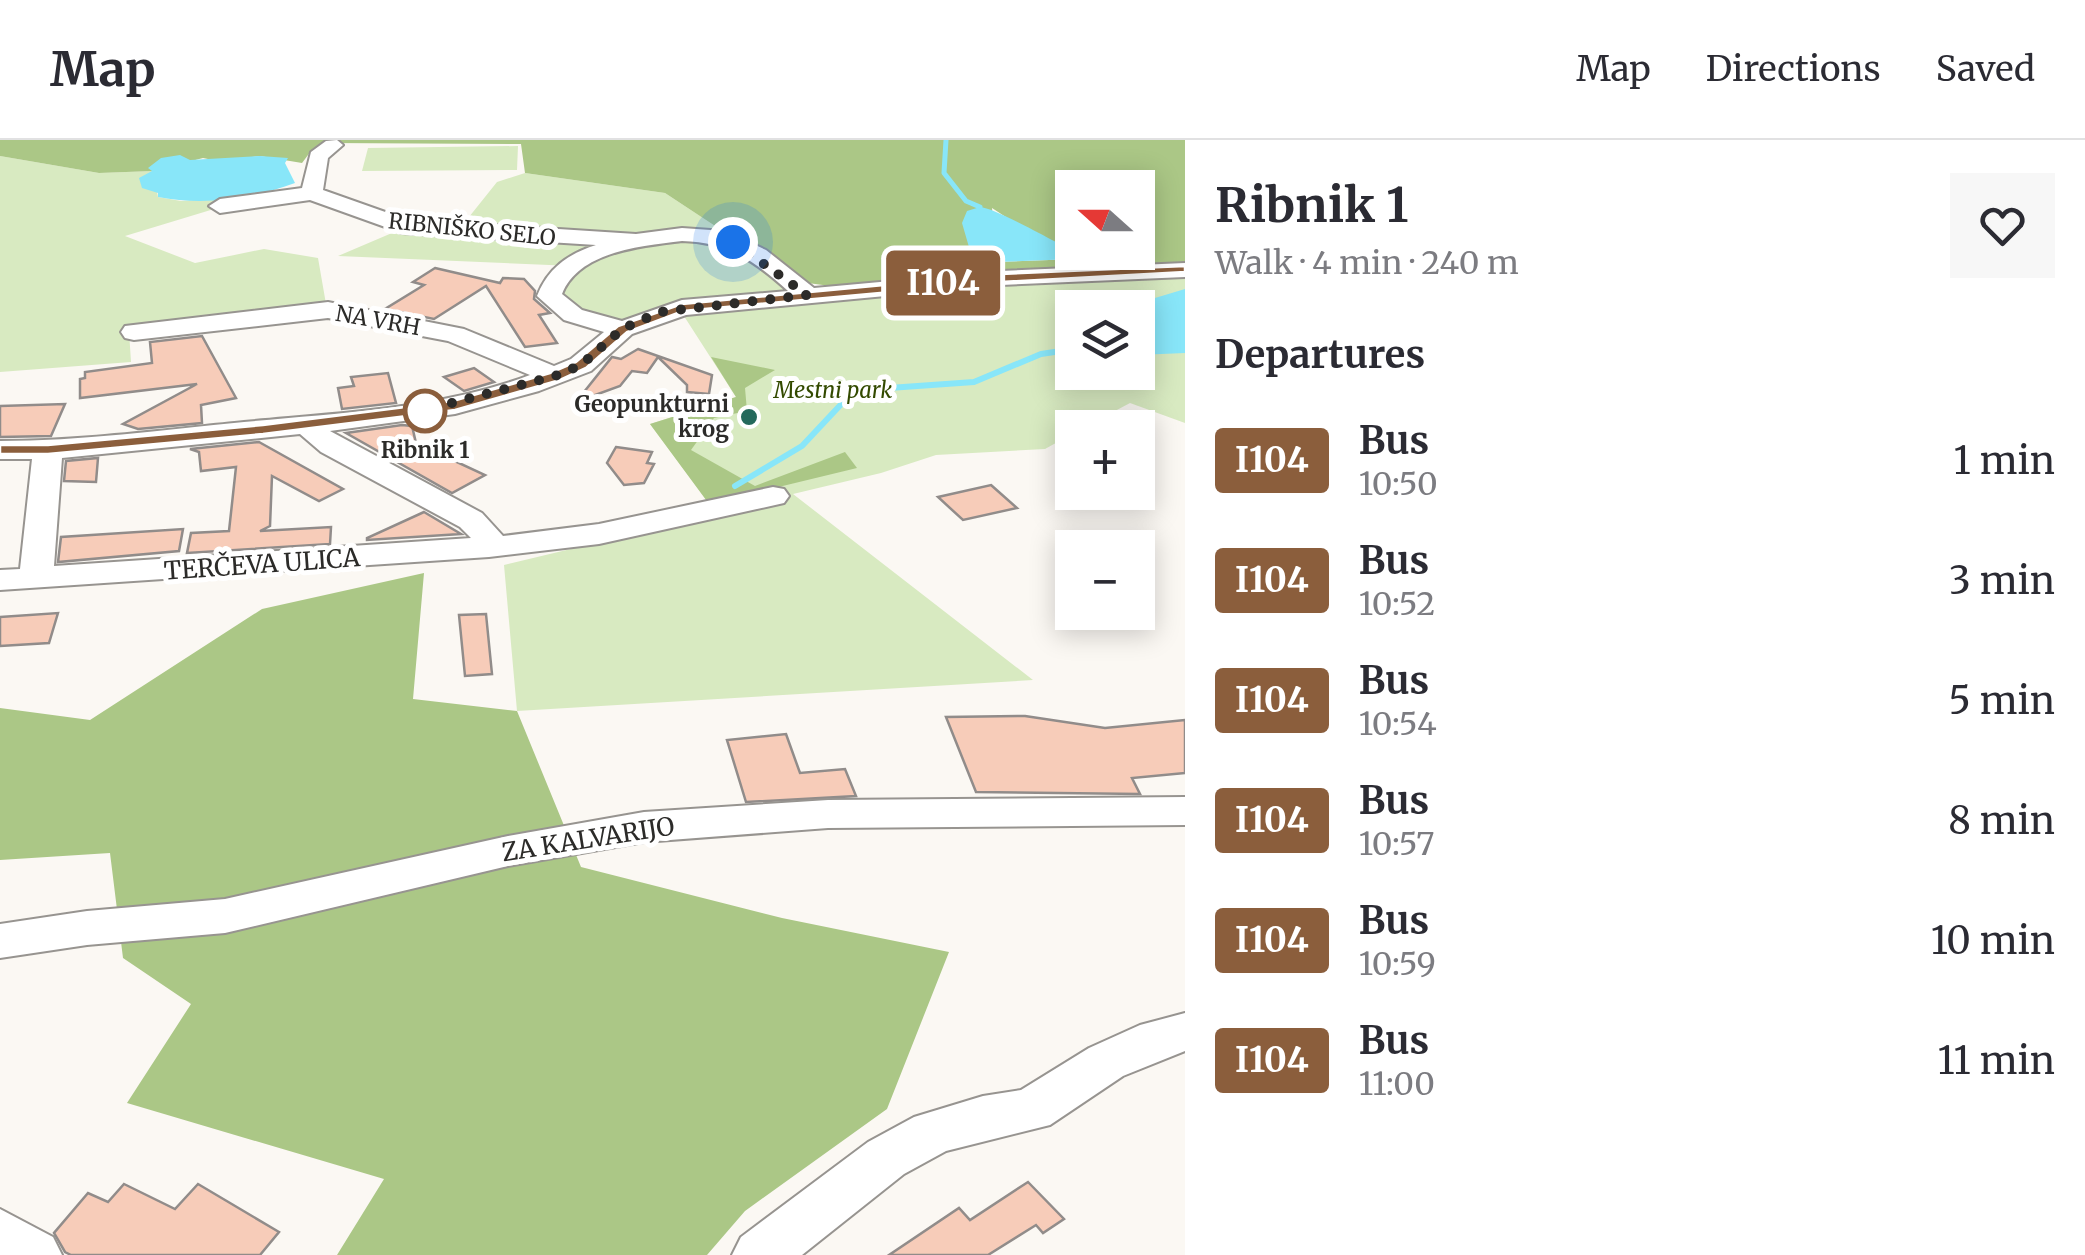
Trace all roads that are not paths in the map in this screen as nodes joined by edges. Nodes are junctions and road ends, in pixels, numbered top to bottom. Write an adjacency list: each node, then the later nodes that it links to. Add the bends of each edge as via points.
1 (332, 145): 2 (street, via 318,156)
2 (312, 194): 3 (street); 4 (street, RIBNIŠKO SELO, via 402,226)
3 (220, 206)
4 (633, 240): 6 (street, via 673,233 724,238); 7 (street, via 576,262 550,287 559,307)
5 (1185, 270): 6 (street)
6 (807, 295): 7 (street, via 682,308)
7 (622, 329): 9 (street, via 581,365)
8 (134, 332): 9 (street, NA VRH, via 328,310 455,335)
9 (555, 376): 10 (street, via 455,406)
10 (306, 425): 12 (street); 14 (street, via 331,446 471,520)
11 (0, 450): 12 (street)
12 (48, 450): 15 (street)
13 (772, 496): 14 (street, TERČEVA ULICA, via 599,534)
14 (489, 548): 15 (street, TERČEVA ULICA)
15 (36, 575): 16 (street, TERČEVA ULICA)
16 (0, 580)
17 (1185, 811): 18 (street, ZA KALVARIJO, via 810,815 644,827 225,916)
18 (0, 941)
19 (1185, 1032): 22 (street, via 1106,1062 1032,1110 932,1133 886,1158)
20 (0, 1234): 21 (street)
21 (34, 1255)
22 (760, 1255)

